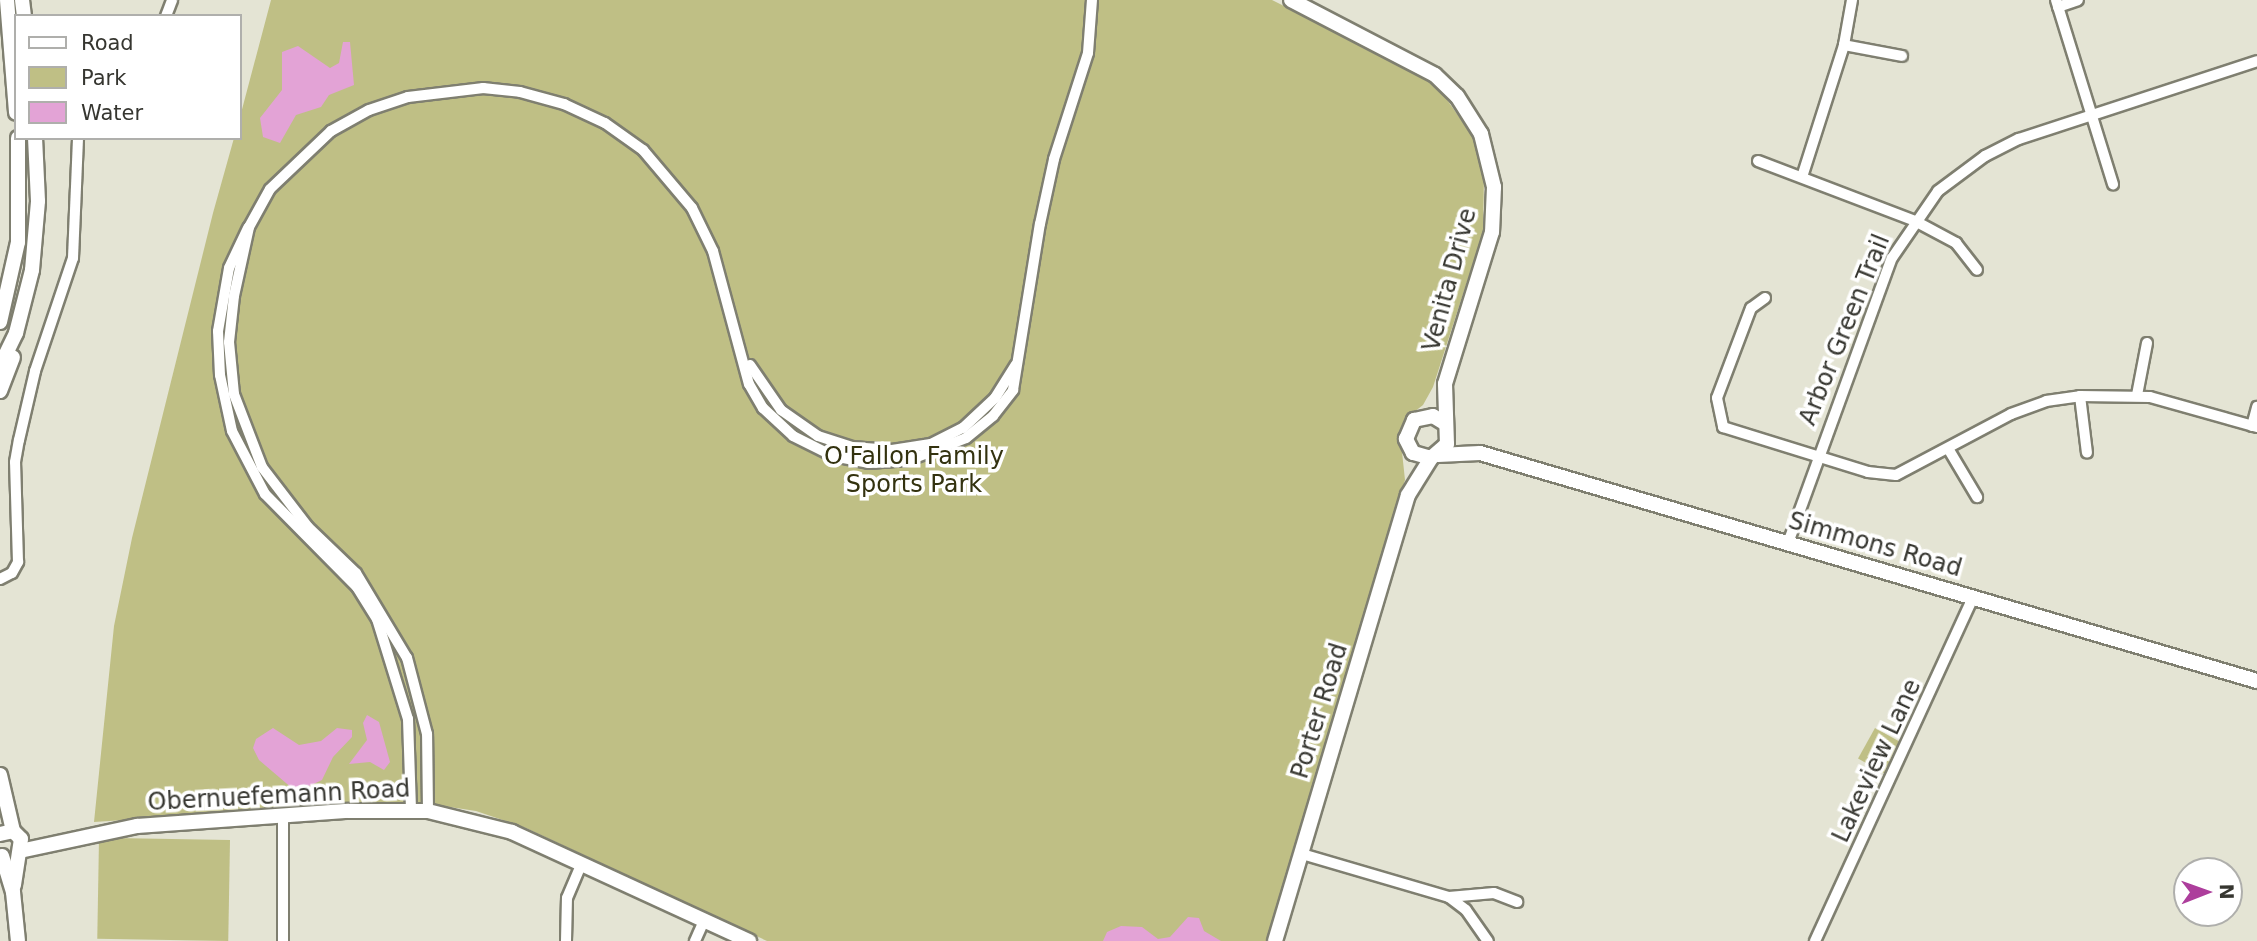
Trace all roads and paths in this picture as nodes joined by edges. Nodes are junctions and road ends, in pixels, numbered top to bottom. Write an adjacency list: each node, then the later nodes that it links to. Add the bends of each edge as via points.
1 (6, 0): 10 (street)
2 (1092, 0): 20 (street, via 1087,53 1045,198 1013,390 993,416 966,438 930,455 869,463 820,451 782,427 762,408 749,384 713,251 678,187 623,134 542,97 464,88 427,92 369,110 331,131 298,158 270,188)
3 (1291, 0): 27 (street, Venita Drive, via 1435,75 1457,96 1480,134 1494,187 1492,232)
4 (1852, 0): 7 (street)
5 (2078, 0): 6 (street)
6 (2057, 3): 12 (street)
7 (1844, 44): 8 (street); 17 (street)
8 (1902, 56)
9 (2257, 61): 12 (street, Arbor Green Trail)
10 (10, 77): 11 (street)
11 (14, 101)
12 (2094, 113): 18 (street); 19 (street, Arbor Green Trail, via 1984,156 1938,191)
13 (18, 140): 23 (street, via 18,242)
14 (35, 140): 24 (street, via 36,235)
15 (78, 140): 44 (street, via 73,258 35,371 19,440 18,562 12,573)
16 (1758, 161): 17 (street)
17 (1802, 177): 19 (street)
18 (2113, 184)
19 (1915, 220): 21 (street, via 1956,243); 40 (street, Arbor Green Trail, via 1892,258)
20 (249, 227): 48 (street, via 229,268 218,331 220,375 232,431 265,494 346,574 377,619 408,719); 49 (street, via 233,296 229,342 240,419 275,488 356,573 401,646 424,712)
21 (1977, 270)
22 (1765, 298): 40 (street, via 1751,308 1717,398 1717,415 1723,427)
23 (0, 322)
24 (16, 333): 26 (street); 28 (street, via 14,354)
25 (2147, 343): 29 (street)
26 (0, 366)
27 (1445, 384): 32 (street, Venita Drive); 33 (street, Venita Drive)
28 (0, 391)
29 (2137, 395): 30 (street); 34 (street)
30 (2080, 396): 36 (street, via 2046,401 2011,414); 38 (street)
31 (2257, 407): 34 (street)
32 (1424, 416): 33 (street); 35 (street, via 1409,426)
33 (1446, 426): 37 (street, Simmons Road); 39 (street, via 1447,444)
34 (2254, 427)
35 (1408, 446): 39 (street, via 1419,457); 41 (street, Porter Road)
36 (1949, 450): 40 (street, via 1896,475); 42 (street)
37 (1480, 453): 39 (street, Simmons Road); 43 (street, Simmons Road)
38 (2087, 453)
39 (1435, 456): 41 (street, Porter Road)
40 (1818, 457): 43 (street, Arbor Green Trail)
41 (1408, 495): 52 (street, Porter Road)
42 (1977, 497)
43 (1788, 542): 45 (street, Simmons Road)
44 (0, 579)
45 (1973, 597): 46 (street, Simmons Road); 66 (street, Lakeview Lane)
46 (2257, 681)
47 (0, 775): 51 (street)
48 (411, 810): 49 (street, Obernuefemann Road); 50 (street, Obernuefemann Road)
49 (428, 811): 54 (street, Obernuefemann Road, via 512,832)
50 (283, 815): 51 (street, Obernuefemann Road); 60 (street)
51 (12, 839): 53 (street, Obernuefemann Road); 55 (street)
52 (1301, 853): 56 (street); 64 (street, Porter Road)
53 (1, 855): 55 (street)
54 (581, 865): 58 (street, Obernuefemann Road); 61 (street, via 568,898)
55 (13, 892): 59 (street)
56 (1449, 897): 57 (street, via 1494,893); 65 (street, via 1466,910)
57 (1517, 902)
58 (704, 920): 62 (street); 63 (street, Obernuefemann Road)
59 (18, 941)
60 (283, 941)
61 (566, 941)
62 (695, 941)
63 (749, 941)
64 (1275, 941)
65 (1489, 941)
66 (1815, 941)

